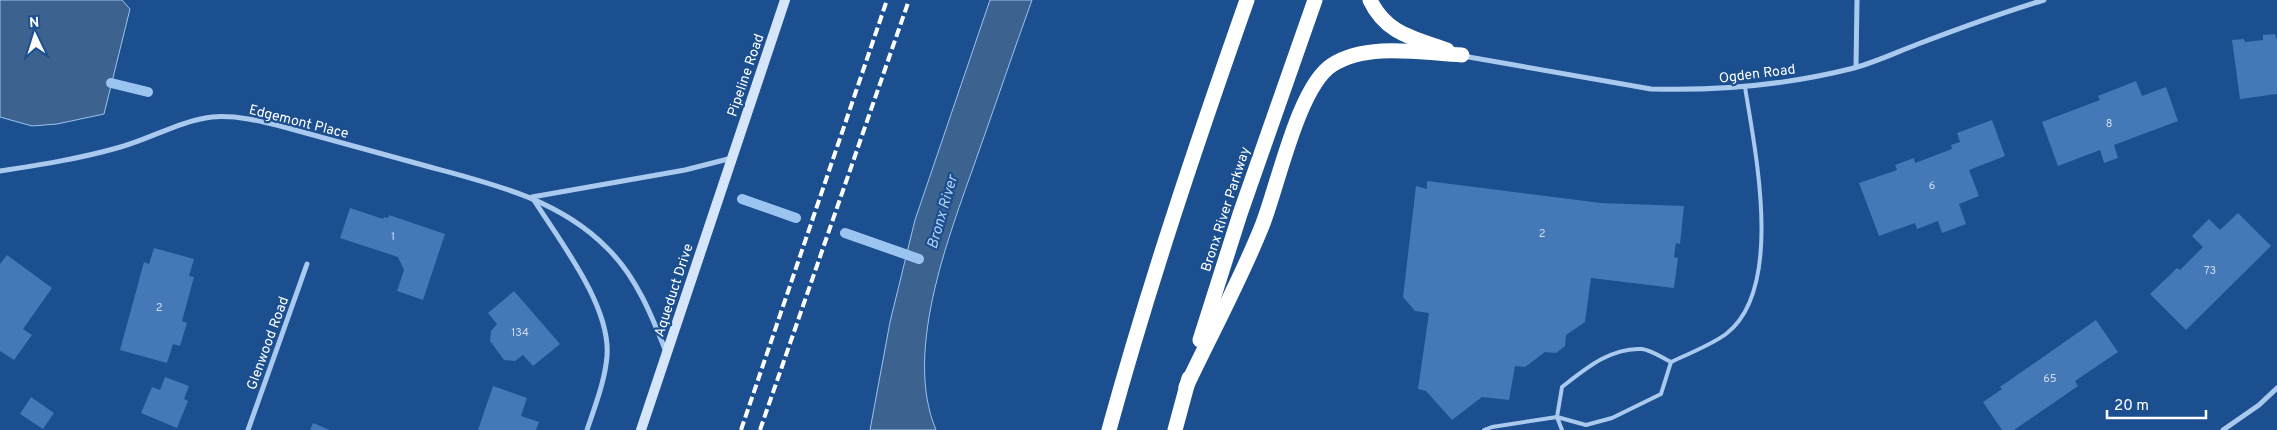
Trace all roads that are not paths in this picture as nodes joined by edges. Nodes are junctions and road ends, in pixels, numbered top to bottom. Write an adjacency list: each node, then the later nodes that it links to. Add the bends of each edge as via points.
1 (785, 0): 10 (street, Pipeline Road)
2 (1247, 0): 22 (highway, via 1178,199)
3 (1315, 0): 16 (highway, Bronx River Parkway, via 1240,214)
4 (1370, 0): 7 (highway, via 1384,22 1396,31)
5 (1857, 0): 8 (street)
6 (2044, 0): 8 (street, Ogden Road)
7 (1462, 55): 9 (street, Ogden Road, via 1650,89); 16 (highway, via 1362,53 1330,66 1318,78 1303,106 1262,226)
8 (1856, 67): 9 (street, Ogden Road)
9 (1745, 87): 15 (lane, via 1761,192 1756,284 1745,313 1726,334)
10 (732, 158): 12 (street, Edgemont Place, via 676,172); 14 (street, Aqueduct Drive)
11 (0, 171): 12 (street, Edgemont Place, via 120,148 212,117 233,118 284,127)
12 (532, 197): 14 (street, Edgemont Place, via 565,216 608,248 642,296); 20 (street, via 590,290 605,333 605,370)
13 (307, 264): 19 (street, Glenwood Road)
14 (666, 353): 21 (street, Aqueduct Drive)
15 (1671, 362): 18 (lane, via 1661,394 1612,418 1586,425); 18 (lane, via 1644,349 1612,353 1562,387)
16 (1186, 387): 23 (highway, Bronx River Parkway)
17 (2277, 388): 26 (street)
18 (1557, 417): 24 (lane, via 1492,426); 25 (lane)
19 (248, 430)
20 (587, 430)
21 (640, 430)
22 (1109, 430)
23 (1175, 430)
24 (1484, 430)
25 (1562, 430)
26 (2223, 430)

